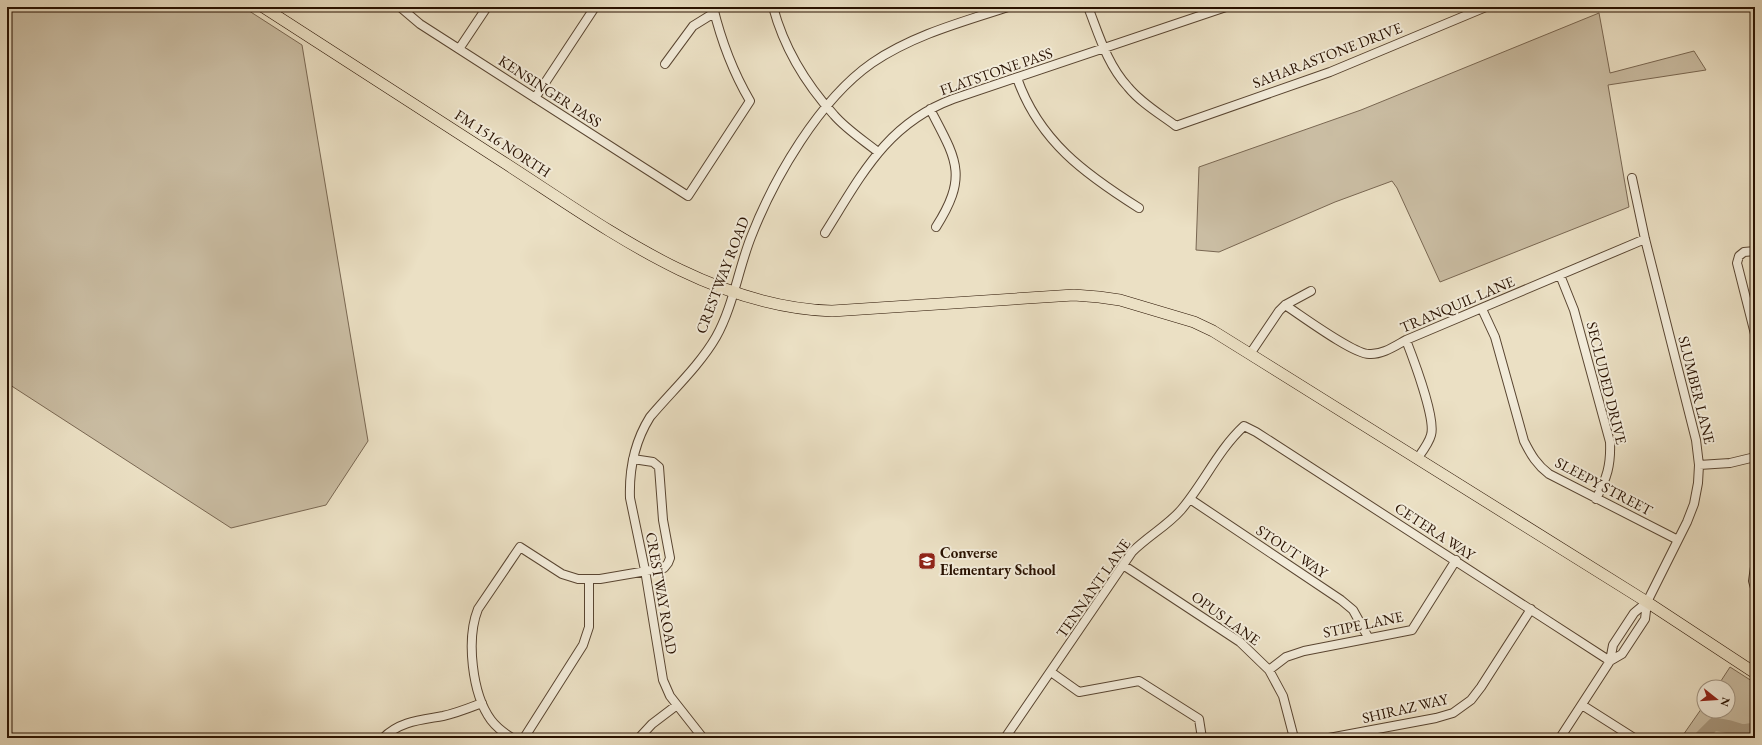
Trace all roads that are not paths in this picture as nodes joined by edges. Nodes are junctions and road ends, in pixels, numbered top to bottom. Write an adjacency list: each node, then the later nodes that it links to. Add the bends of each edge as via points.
1 (263, 7): 27 (main road, FM 1516 NORTH, via 613,232 690,275)
2 (400, 7): 12 (street, KENSINGER PASS, via 420,24)
3 (487, 7): 12 (street)
4 (595, 7): 15 (street)
5 (773, 7): 16 (street, via 781,36 790,54 813,91)
6 (1008, 7): 16 (street, CRESTWAY ROAD, via 934,32 894,50 851,80)
7 (1088, 7): 11 (street)
8 (1226, 7): 11 (street, FLATSTONE PASS)
9 (1486, 7): 11 (street, SAHARASTONE DRIVE, via 1330,72 1176,126 1128,88 1112,66)
10 (713, 10): 13 (street, via 693,26); 15 (street, KENSINGER PASS, via 733,69 750,101 688,196)
11 (1104, 48): 14 (street, FLATSTONE PASS)
12 (459, 49): 15 (street, KENSINGER PASS)
13 (665, 64)
14 (1018, 78): 17 (street, FLATSTONE PASS); 20 (street, via 1038,120 1062,151 1098,183)
15 (535, 98)
16 (827, 106): 18 (street); 27 (street, CRESTWAY ROAD, via 803,139 769,196 750,238)
17 (930, 109): 18 (street, FLATSTONE PASS, via 896,133); 21 (street, via 951,148 956,168 953,196)
18 (878, 152): 22 (street, FLATSTONE PASS)
19 (1632, 178): 23 (street, SLUMBER LANE)
20 (1139, 208)
21 (936, 227)
22 (825, 233)
23 (1645, 239): 25 (street, TRANQUIL LANE); 37 (street, SLUMBER LANE, via 1696,440)
24 (1755, 251): 30 (street, via 1744,252 1739,256 1737,263)
25 (1560, 275): 29 (street, TRANQUIL LANE); 38 (street, SECLUDED DRIVE, via 1574,310 1610,442 1609,471)
26 (1311, 291): 28 (street)
27 (733, 292): 32 (main road, FM 1516 NORTH, via 789,308 832,311 1074,295 1099,297 1120,300 1194,322); 35 (street, CRESTWAY ROAD, via 716,337 704,355 650,416)
28 (1285, 305): 31 (street, TRANQUIL LANE, via 1360,352 1384,352); 32 (street, via 1271,320)
29 (1482, 309): 31 (street, TRANQUIL LANE); 38 (street, SLEEPY STREET, via 1495,338 1524,441 1531,456 1538,466 1549,474)
30 (1755, 334)
31 (1406, 340): 36 (street, via 1420,377 1432,425 1432,435)
32 (1250, 354): 36 (main road, FM 1516 NORTH)
33 (1244, 426): 39 (street, TENNANT LANE, via 1233,437); 41 (street, CETERA WAY)
34 (1755, 456): 37 (street, via 1730,463)
35 (633, 459): 44 (street, CRESTWAY ROAD, via 631,504); 44 (street, via 653,462 659,467 663,520 670,558 664,568)
36 (1417, 459): 47 (main road, FM 1516 NORTH)
37 (1699, 465): 40 (street, SLUMBER LANE, via 1694,504)
38 (1596, 498): 40 (street, SLEEPY STREET)
39 (1190, 499): 42 (street, TENNANT LANE, via 1172,519 1144,540); 49 (street, STOUT WAY, via 1341,600 1353,610)
40 (1678, 540): 47 (street, SLUMBER LANE)
41 (1456, 560): 48 (street, CETERA WAY); 49 (street, STIPE LANE, via 1412,630)
42 (1123, 565): 51 (street, OPUS LANE, via 1240,642); 52 (street, TENNANT LANE)
43 (1755, 567): 46 (street)
44 (645, 570): 45 (street); 55 (street, CRESTWAY ROAD, via 663,680)
45 (589, 580): 54 (street, via 562,574 520,547 478,609 474,619 471,652); 59 (street, via 589,627 583,645)
46 (1755, 588)
47 (1647, 602): 50 (street, via 1634,613 1613,645); 50 (street, via 1645,619 1622,654); 53 (main road, FM 1516 NORTH)
48 (1531, 609): 50 (street, CETERA WAY); 65 (street, SHIRAZ WAY, via 1481,687 1461,708 1436,718)
49 (1368, 637): 51 (street, STIPE LANE, via 1293,654)
50 (1610, 661): 56 (street)
51 (1269, 670): 64 (street, OPUS LANE, via 1283,696)
52 (1051, 672): 62 (street, TENNANT LANE); 63 (street, via 1079,692 1139,681 1199,719)
53 (1755, 673)
54 (482, 703): 57 (street, via 452,714 408,723 395,728); 58 (street, via 494,725)
55 (677, 705): 60 (street, via 652,724); 61 (street, CRESTWAY ROAD)
56 (1582, 705): 66 (street); 67 (street)
57 (383, 738)
58 (512, 738)
59 (524, 738)
60 (639, 738)
61 (703, 738)
62 (1005, 738)
63 (1202, 738)
64 (1294, 738)
65 (1328, 738)
66 (1560, 738)
67 (1634, 738)

